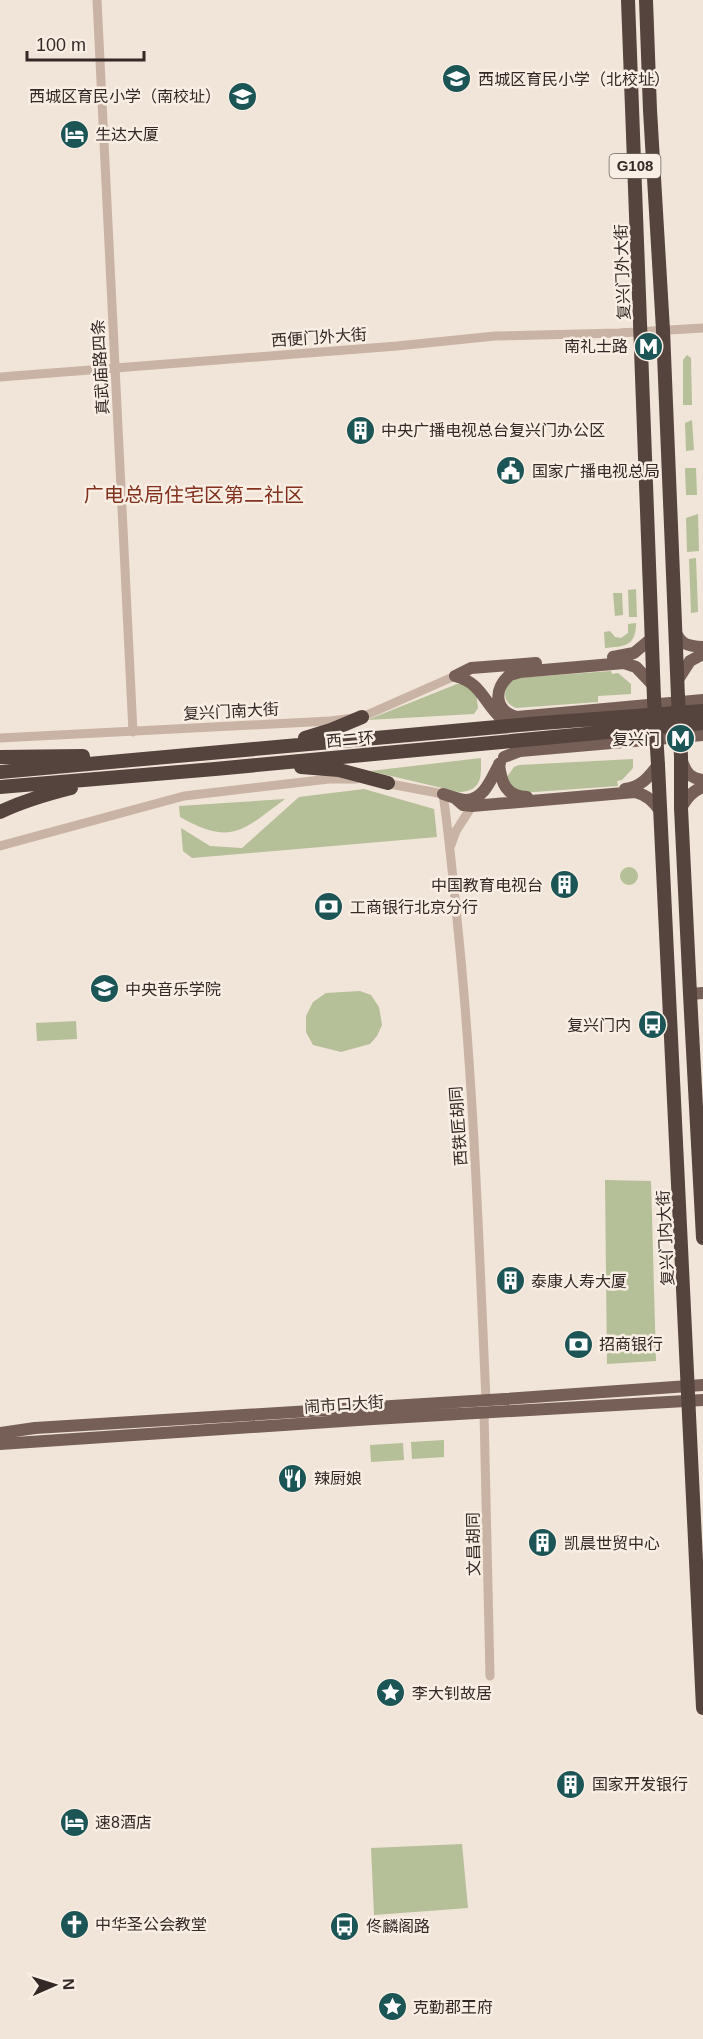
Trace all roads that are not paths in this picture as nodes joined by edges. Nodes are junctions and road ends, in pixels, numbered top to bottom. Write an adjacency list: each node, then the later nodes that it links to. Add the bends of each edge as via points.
1 (97, 0): 7 (street, 真武庙路四条)
2 (628, 0): 6 (highway, 复兴门外大街 / G108)
3 (646, 0): 5 (highway, G108)
4 (703, 328): 5 (street)
5 (663, 330): 6 (street, 西便门外大街); 9 (highway, G108)
6 (640, 331): 7 (street, 西便门外大街, via 477,337); 10 (highway, 复兴门外大街 / G108)
7 (112, 367): 8 (street, 西便门外大街); 21 (street, 真武庙路四条)
8 (0, 378)
9 (675, 630): 11 (main road, via 682,642); 14 (highway, G108)
10 (652, 638): 13 (main road, via 623,657 482,666); 15 (highway, 复兴门外大街 / G108)
11 (703, 647)
12 (703, 654): 14 (main road, via 690,661)
13 (455, 676): 18 (street, 复兴门南大街); 19 (main road, via 470,681 504,720)
14 (677, 681): 27 (highway, bridge)
15 (654, 692): 16 (main road, via 636,667 624,663 510,675 500,687 499,700 505,713 517,717); 31 (highway, 复兴门外大街, bridge)
16 (703, 700)
17 (703, 711): 19 (highway, 西二环)
18 (362, 717): 21 (street, 复兴门南大街); 25 (highway, via 322,734)
19 (542, 723): 25 (highway, 西二环)
20 (703, 723): 24 (highway, 西二环)
21 (133, 732): 23 (street, 复兴门南大街)
22 (703, 735): 29 (main road, via 520,751)
23 (0, 738)
24 (522, 739): 29 (main road); 30 (highway, 西二环)
25 (268, 748): 28 (highway, 西二环)
26 (0, 758): 28 (highway)
27 (681, 758): 34 (main road, via 685,771); 40 (highway)
28 (135, 759): 32 (highway, 西二环)
29 (502, 760): 31 (main road, via 500,776 505,788 529,798 634,788); 38 (main road, via 477,796 466,800)
30 (263, 764): 33 (highway, 西二环); 35 (highway, via 339,770)
31 (658, 765): 41 (highway, 复兴门内大街)
32 (0, 772)
33 (117, 777): 36 (highway, 西二环); 42 (highway, via 44,794)
34 (703, 780)
35 (388, 783): 38 (street); 43 (street, via 328,779 195,794)
36 (0, 787)
37 (703, 787): 40 (main road, via 696,789)
38 (449, 796): 39 (main road); 44 (street, 西铁匠胡同)
39 (472, 806): 41 (main road, via 635,792 652,800); 44 (street, via 456,831)
40 (681, 808): 45 (highway)
41 (660, 811): 47 (highway, 复兴门内大街)
42 (0, 812)
43 (0, 846)
44 (450, 850): 50 (street, 西铁匠胡同, via 470,1069)
45 (696, 997): 46 (highway)
46 (703, 1238)
47 (689, 1385): 48 (main road, 闹市口大街); 49 (highway, 复兴门内大街); 50 (main road, 闹市口大街)
48 (703, 1385)
49 (696, 1400): 50 (main road, 闹市口大街); 54 (highway, 复兴门内大街)
50 (485, 1406): 51 (main road, 闹市口大街, via 281,1412); 52 (main road, 闹市口大街); 53 (street, 文昌胡同)
51 (0, 1433)
52 (0, 1444)
53 (490, 1676)
54 (703, 1708)

